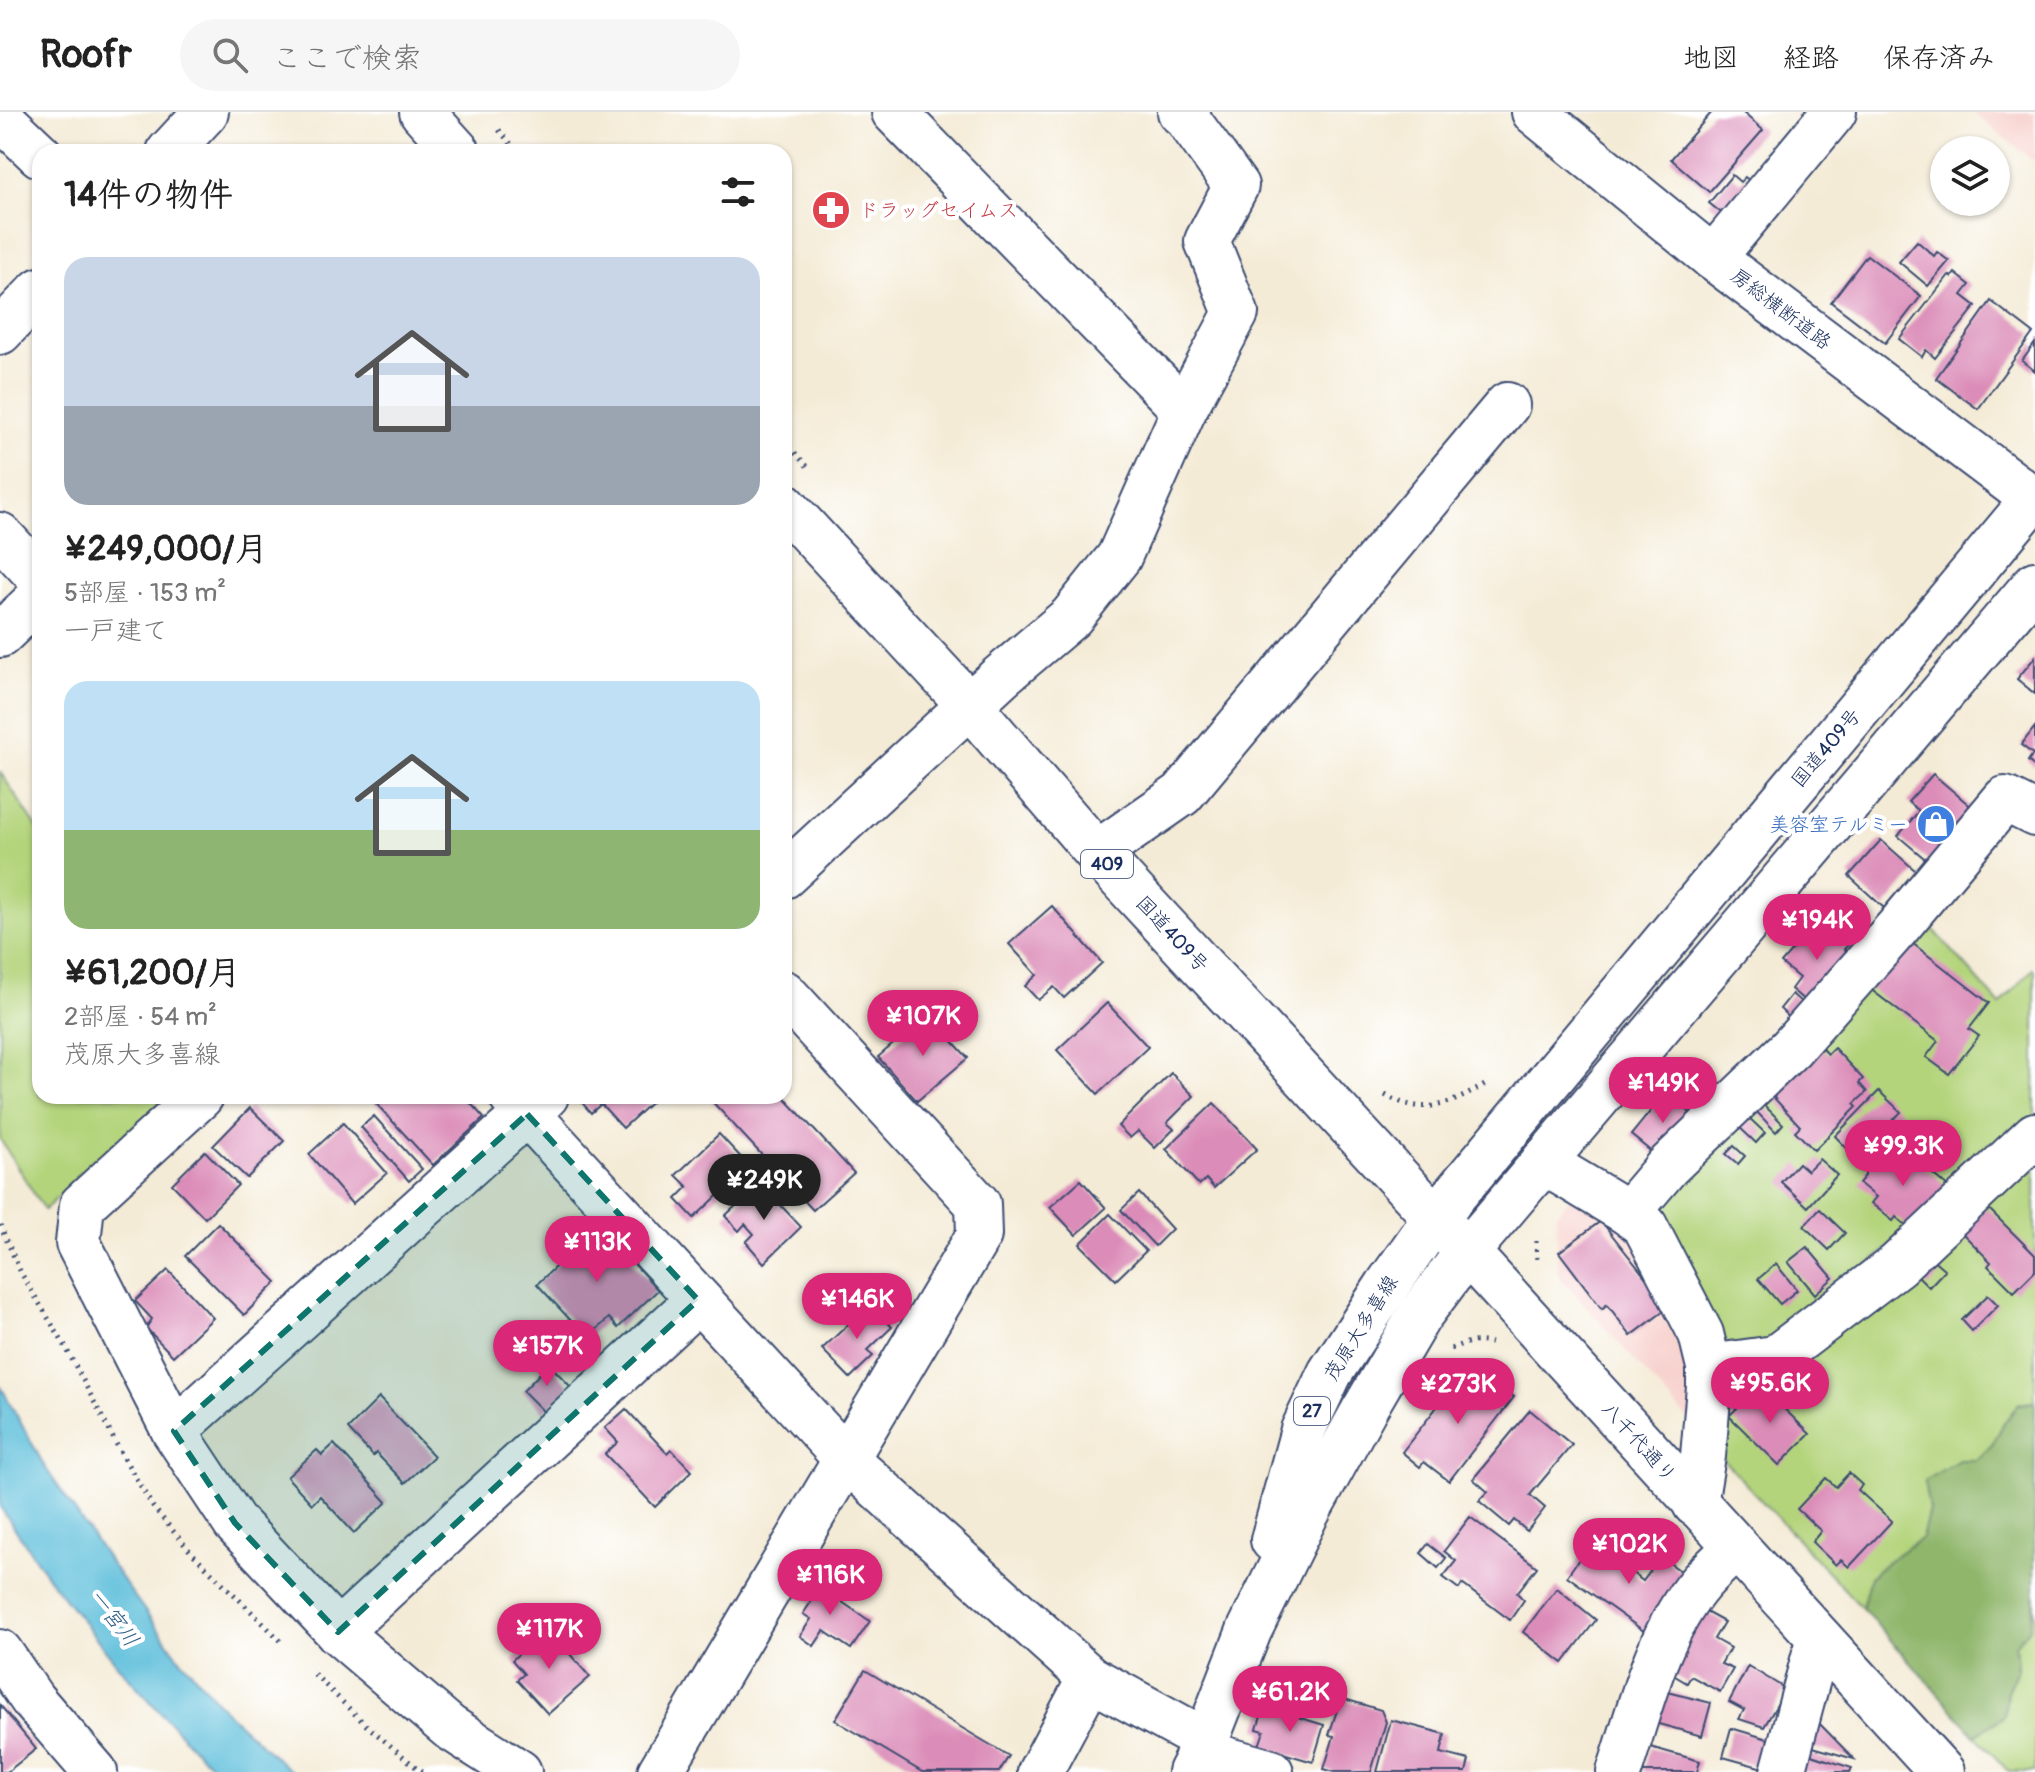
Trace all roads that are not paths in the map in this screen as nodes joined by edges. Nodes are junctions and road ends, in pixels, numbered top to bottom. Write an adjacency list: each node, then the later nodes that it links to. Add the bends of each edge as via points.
1 (206, 112): 8 (main road)
2 (422, 112): 9 (main road)
3 (894, 112): 15 (main road)
4 (1180, 112): 15 (main road, via 1236,186 1207,241 1236,313)
5 (1534, 112): 11 (main road, 房総横断道路)
6 (1834, 112): 11 (main road)
7 (0, 117): 10 (main road)
8 (176, 144)
9 (451, 144)
10 (32, 147)
11 (1713, 258): 16 (main road, 房総横断道路)
12 (32, 298): 13 (main road)
13 (0, 332)
14 (1507, 405): 25 (main road, via 1182,794)
15 (1184, 410): 23 (main road, via 1119,557 1071,617)
16 (2034, 499): 34 (main road, 国道409号)
17 (792, 514): 23 (main road, 国道409号 / 409)
18 (0, 535): 19 (main road)
19 (32, 569)
20 (2035, 584): 32 (main road)
21 (32, 605): 22 (main road)
22 (0, 635)
23 (970, 706): 25 (main road, 国道409号 / 409); 26 (main road)
24 (2035, 814): 33 (main road, via 2005,799 1791,1048 1667,1167)
25 (1097, 853): 34 (main road, 国道409号 / 409)
26 (792, 869)
27 (792, 1002): 39 (main road, via 978,1204 979,1235)
28 (192, 1104): 38 (main road, via 82,1205 78,1243)
29 (526, 1104): 38 (main road)
30 (530, 1104): 36 (main road)
31 (2035, 1135): 37 (main road, via 1897,1265 1775,1358)
32 (1543, 1162): 33 (main road); 35 (main road)
33 (1628, 1213): 37 (main road, via 1645,1226 1701,1334)
34 (1435, 1218): 35 (main road, 国道409号 / 409); 42 (main road, 茂原大多喜線 / 27, via 1330,1373 1303,1430)
35 (1467, 1252): 40 (main road, 八千代通り); 42 (main road, 茂原大多喜線 / 27, via 1419,1316 1364,1410)
36 (698, 1300): 39 (main road); 43 (main road)
37 (1709, 1367): 40 (main road)
38 (174, 1431): 43 (main road, via 235,1523)
39 (846, 1459): 46 (main road); 50 (main road)
40 (1695, 1504): 41 (main road, 八千代通り)
41 (1736, 1548): 44 (main road, 八千代通り); 53 (main road, via 1700,1583 1669,1631)
42 (1249, 1631): 47 (main road, 茂原大多喜線 / 27)
43 (338, 1632): 49 (main road, via 449,1727)
44 (1819, 1638): 54 (main road); 55 (main road, 八千代通り)
45 (0, 1652): 48 (main road, via 32,1699)
46 (1090, 1678): 47 (main road); 51 (main road)
47 (1199, 1755): 52 (main road)
48 (95, 1772)
49 (519, 1772)
50 (660, 1772)
51 (1040, 1772)
52 (1271, 1772)
53 (1619, 1772)
54 (1783, 1772)
55 (1942, 1772)

